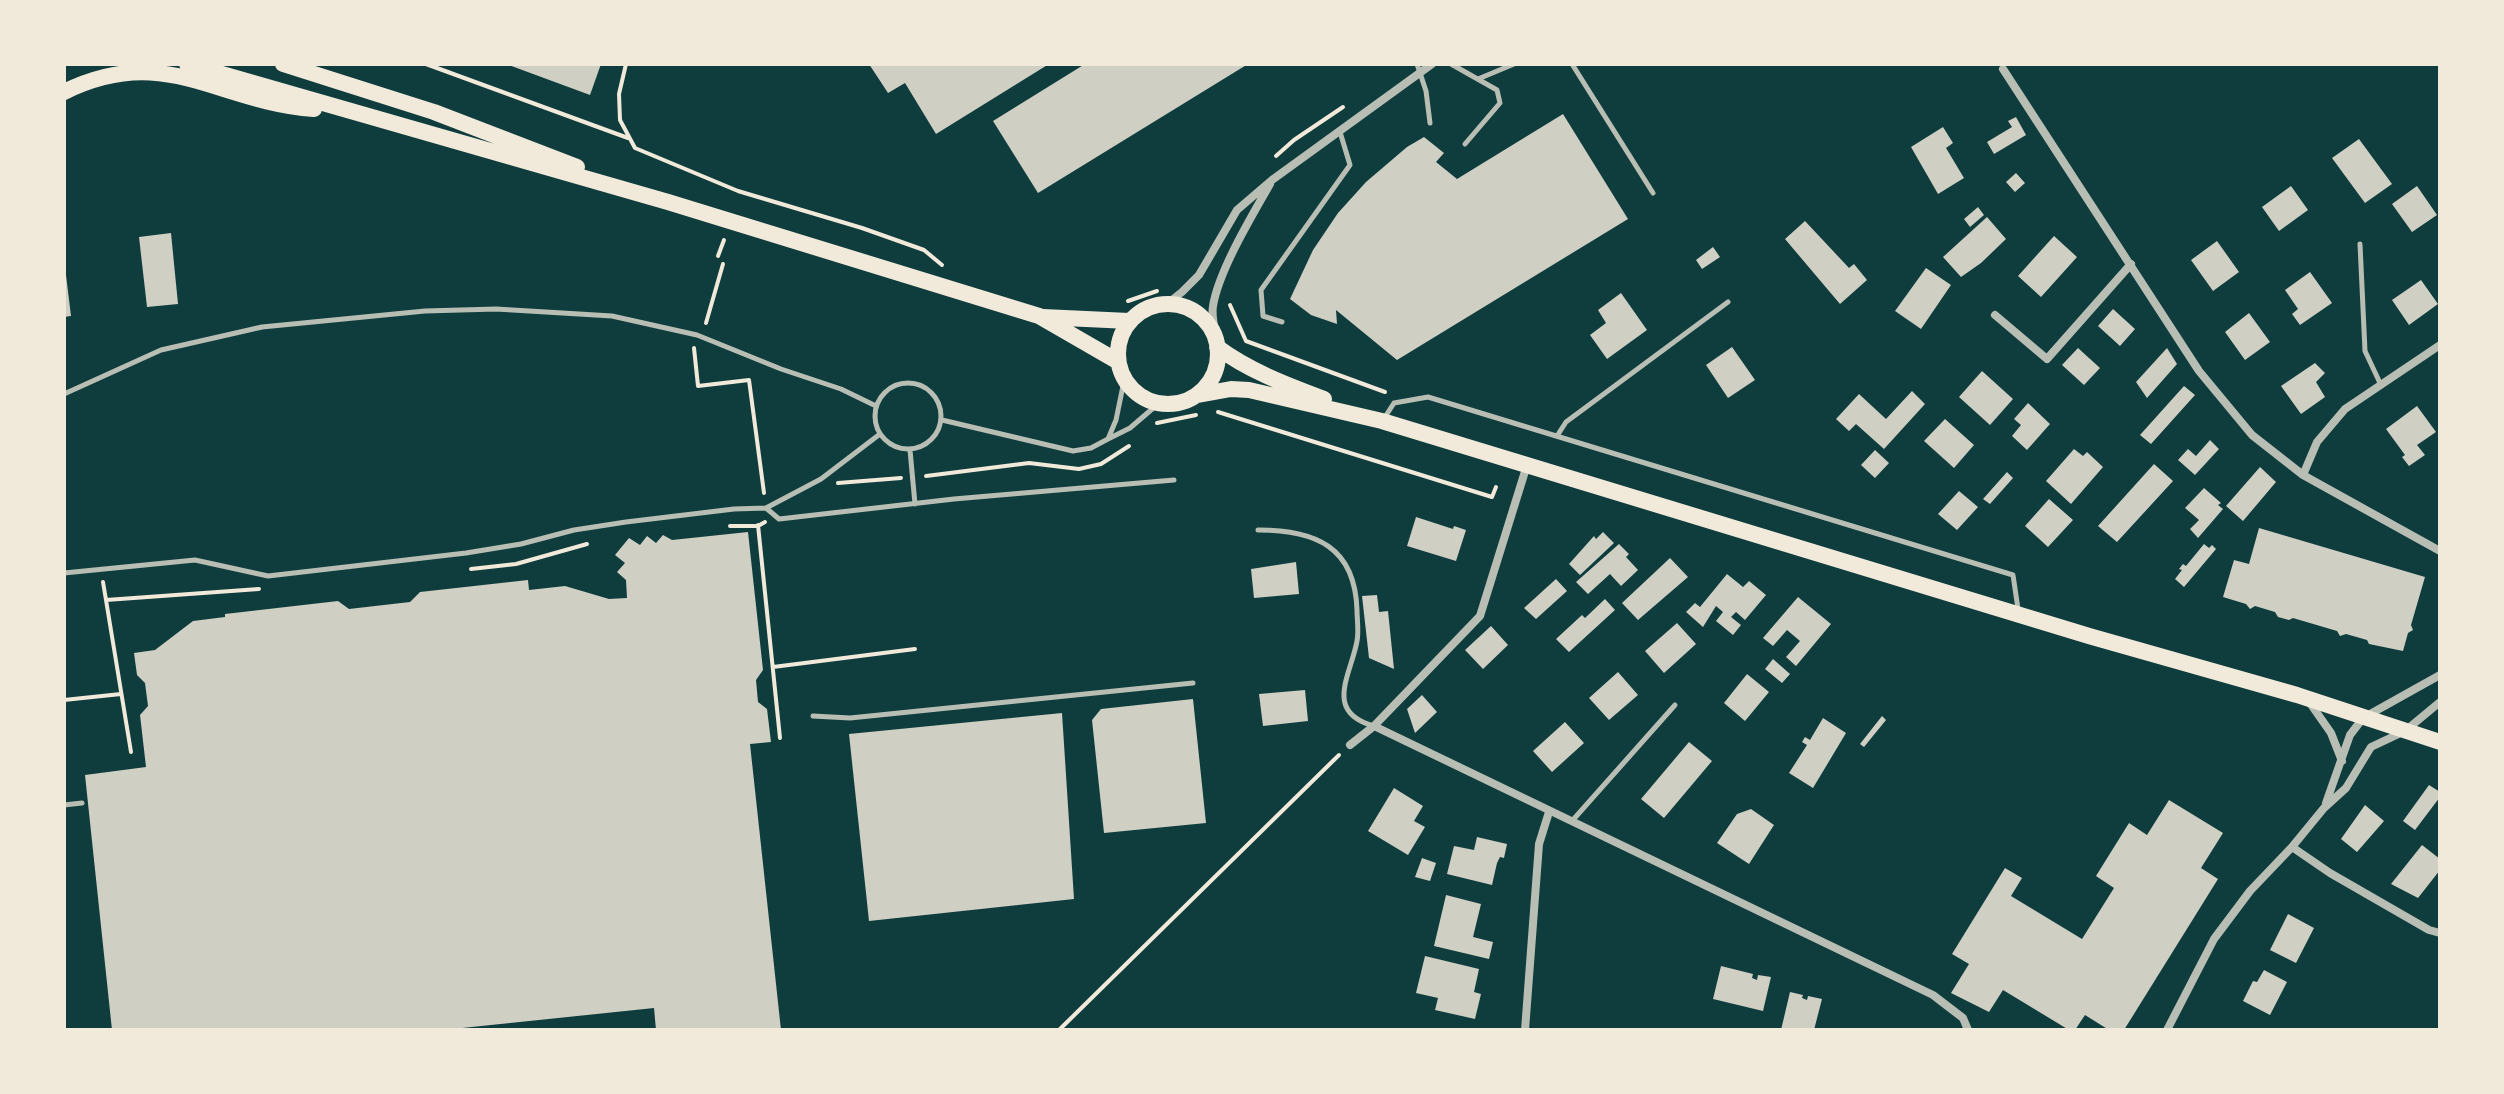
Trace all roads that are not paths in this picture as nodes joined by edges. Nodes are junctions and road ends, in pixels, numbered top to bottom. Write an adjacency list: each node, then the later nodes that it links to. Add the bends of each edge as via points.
1 (187, 64): 11 (main road)
2 (283, 64): 17 (main road, via 434,112)
3 (1432, 64): 7 (street)
4 (1451, 64): 9 (lane)
5 (1514, 64): 9 (lane)
6 (1572, 64): 16 (lane)
7 (1419, 68): 12 (lane); 13 (street)
8 (2003, 69): 19 (street)
9 (1478, 79): 14 (lane, via 1497,90 1500,103)
10 (64, 92): 11 (main road, via 107,75 139,71 182,76 284,107)
11 (341, 110): 17 (main road)
12 (1430, 123)
13 (1340, 132): 15 (street); 25 (lane, via 1350,165 1261,290 1263,316)
14 (1465, 144)
15 (1272, 180): 20 (street, via 1237,210 1199,275); 26 (street, via 1242,233 1212,308)
16 (1653, 193)
17 (668, 202): 23 (main road)
18 (2360, 244): 30 (lane, via 2365,351)
19 (2131, 264): 22 (street, via 2047,359); 42 (street, via 2199,371 2252,435)
20 (1164, 297): 24 (main road); 26 (main road, via 1205,320)
21 (1728, 302): 38 (lane, via 1566,422)
22 (1995, 315)
23 (1039, 316): 24 (main road); 28 (main road)
24 (1129, 321): 28 (main road, via 1119,340)
25 (1282, 322)
26 (1216, 342): 32 (main road, via 1212,379); 36 (main road, via 1231,357 1281,382)
27 (2440, 345): 30 (street)
28 (1117, 361): 29 (main road)
29 (1124, 381): 33 (main road, via 1139,396); 39 (lane)
30 (2380, 383): 42 (street, via 2326,431)
31 (64, 394): 34 (lane, via 161,350 262,327 496,309 612,316 697,335)
32 (1198, 395): 33 (main road, via 1179,404); 36 (main road, via 1249,390)
33 (1158, 404): 39 (lane)
34 (876, 406): 35 (lane, via 893,386 913,382 933,393); 37 (lane)
35 (942, 420): 39 (lane, via 1073,451); 40 (lane, via 931,441)
36 (1382, 421): 38 (lane, via 1394,403 1428,397); 41 (main road)
37 (880, 434): 40 (lane); 45 (lane, via 821,479)
38 (1557, 436): 49 (lane, via 2013,575)
39 (1108, 439)
40 (910, 450): 44 (lane)
41 (1527, 464): 49 (main road); 57 (street, via 1480,616)
42 (2303, 475): 47 (street)
43 (1174, 480): 44 (lane)
44 (915, 504): 45 (lane, via 779,519)
45 (764, 508): 48 (lane, via 626,522 466,553 268,576 195,560)
46 (1258, 530): 57 (lane, via 1289,530 1330,546 1349,566 1356,589 1358,640 1343,692 1347,709 1358,722)
47 (2440, 551)
48 (64, 573)
49 (2019, 614): 52 (main road)
50 (2440, 675): 56 (street)
51 (1193, 683): 55 (lane, via 850,718)
52 (2308, 699): 56 (main road); 61 (street)
53 (2440, 702): 58 (street)
54 (1675, 705): 66 (lane)
55 (813, 716)
56 (2363, 718): 58 (main road); 61 (street, via 2350,735)
57 (1374, 726): 60 (street); 65 (street)
58 (2405, 731): 59 (main road); 64 (street, via 2371,747 2346,788)
59 (2440, 742)
60 (1350, 745)
61 (2342, 761): 64 (street)
62 (82, 803): 63 (lane)
63 (64, 805)
64 (2324, 808): 67 (street)
65 (1549, 812): 66 (street); 69 (street, via 1539,844)
66 (1571, 822): 70 (street, via 1933,995 1963,1018)
67 (2292, 847): 68 (street); 71 (street, via 2214,939)
68 (2440, 933)
69 (1525, 1030)
70 (1968, 1030)
71 (2167, 1030)

